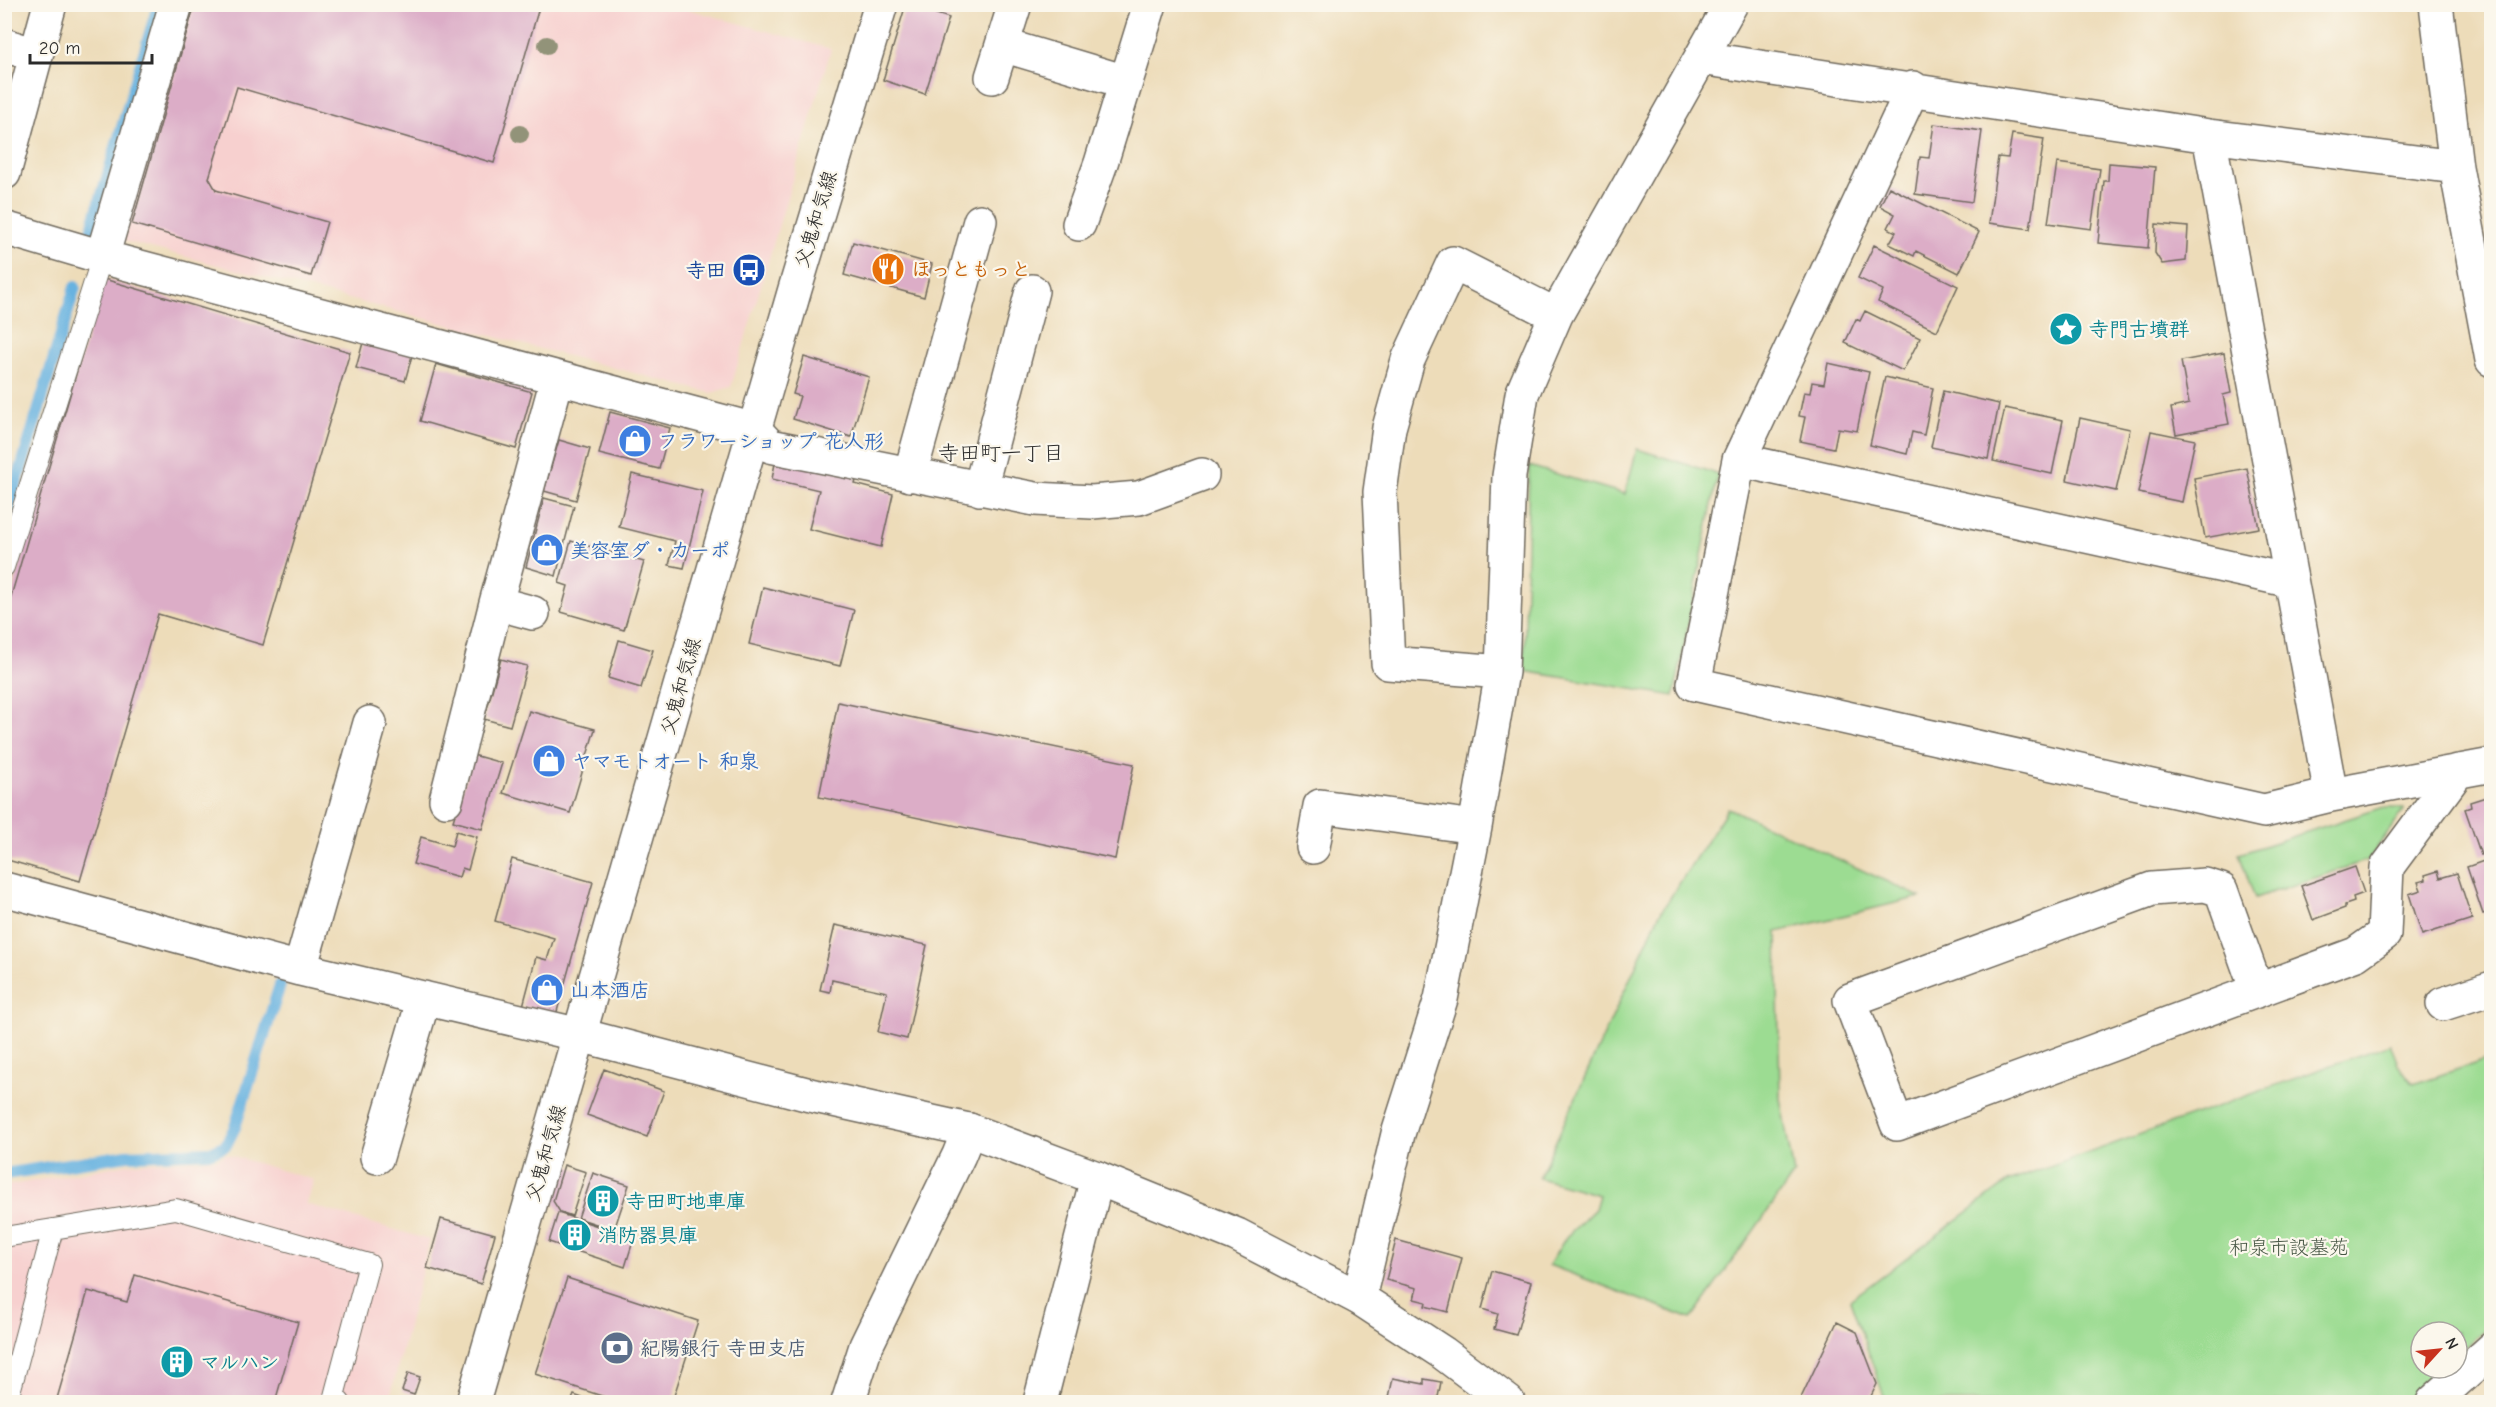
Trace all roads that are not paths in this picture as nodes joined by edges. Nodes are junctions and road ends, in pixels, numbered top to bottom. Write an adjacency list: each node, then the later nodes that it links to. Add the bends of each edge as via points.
1 (50, 4): 10 (street)
2 (176, 4): 21 (street)
3 (881, 4): 26 (street, 父鬼和気線)
4 (1015, 4): 9 (street)
5 (1150, 4): 13 (street)
6 (1731, 4): 11 (street)
7 (2436, 4): 16 (street)
8 (4, 45): 10 (street)
9 (1002, 45): 12 (street); 13 (street)
10 (36, 56): 17 (street)
11 (1701, 58): 14 (street); 23 (street)
12 (992, 77)
13 (1126, 82): 19 (street)
14 (1913, 88): 15 (street); 27 (street)
15 (2209, 135): 16 (street); 32 (street)
16 (2456, 167): 24 (street)
17 (4, 173)
18 (980, 221): 28 (street)
19 (1079, 224)
20 (4, 228): 21 (street)
21 (102, 257): 25 (street); 31 (lane)
22 (1032, 291): 30 (street)
23 (1556, 315): 35 (street, via 1522,394 1509,476); 35 (street, via 1453,263 1408,360 1389,428 1380,492 1388,663)
24 (2492, 360)
25 (557, 379): 26 (street); 33 (street)
26 (755, 430): 28 (street, via 770,446); 49 (street, 父鬼和気線)
27 (1738, 460): 32 (street); 39 (street, via 1694,684 2264,811)
28 (910, 475): 30 (street)
29 (1202, 475): 30 (street, via 1141,508 1035,499)
30 (980, 489)
31 (4, 567)
32 (2291, 581): 39 (street)
33 (495, 603): 34 (street); 40 (street)
34 (533, 613)
35 (1502, 672): 41 (street)
36 (370, 723): 44 (street)
37 (2492, 765): 38 (street)
38 (2458, 771): 39 (street); 46 (street, via 2387,867 2384,934 2356,954)
39 (2331, 795)
40 (446, 800)
41 (1475, 827): 42 (street, via 1320,806); 55 (street, via 1442,999 1398,1134)
42 (1313, 847)
43 (4, 889): 44 (street)
44 (300, 969): 47 (street)
45 (2492, 988): 48 (street)
46 (2257, 991): 46 (street, via 1897,1124 1850,1000 2152,889 2205,885 2221,890)
47 (424, 998): 49 (street); 51 (street)
48 (2443, 1004)
49 (580, 1035): 50 (street, via 810,1095); 60 (street, 父鬼和気線)
50 (969, 1130): 52 (street); 61 (street, via 866,1346)
51 (377, 1157)
52 (1097, 1178): 55 (street, via 1237,1235); 62 (street)
53 (53, 1229): 54 (lane); 57 (lane); 59 (lane, via 176,1209 369,1264)
54 (4, 1237)
55 (1359, 1298): 63 (street)
56 (2492, 1349): 64 (street)
57 (9, 1379): 58 (lane)
58 (7, 1402)
59 (335, 1402)
60 (473, 1402)
61 (848, 1402)
62 (1040, 1402)
63 (1508, 1402)
64 (2433, 1402)

